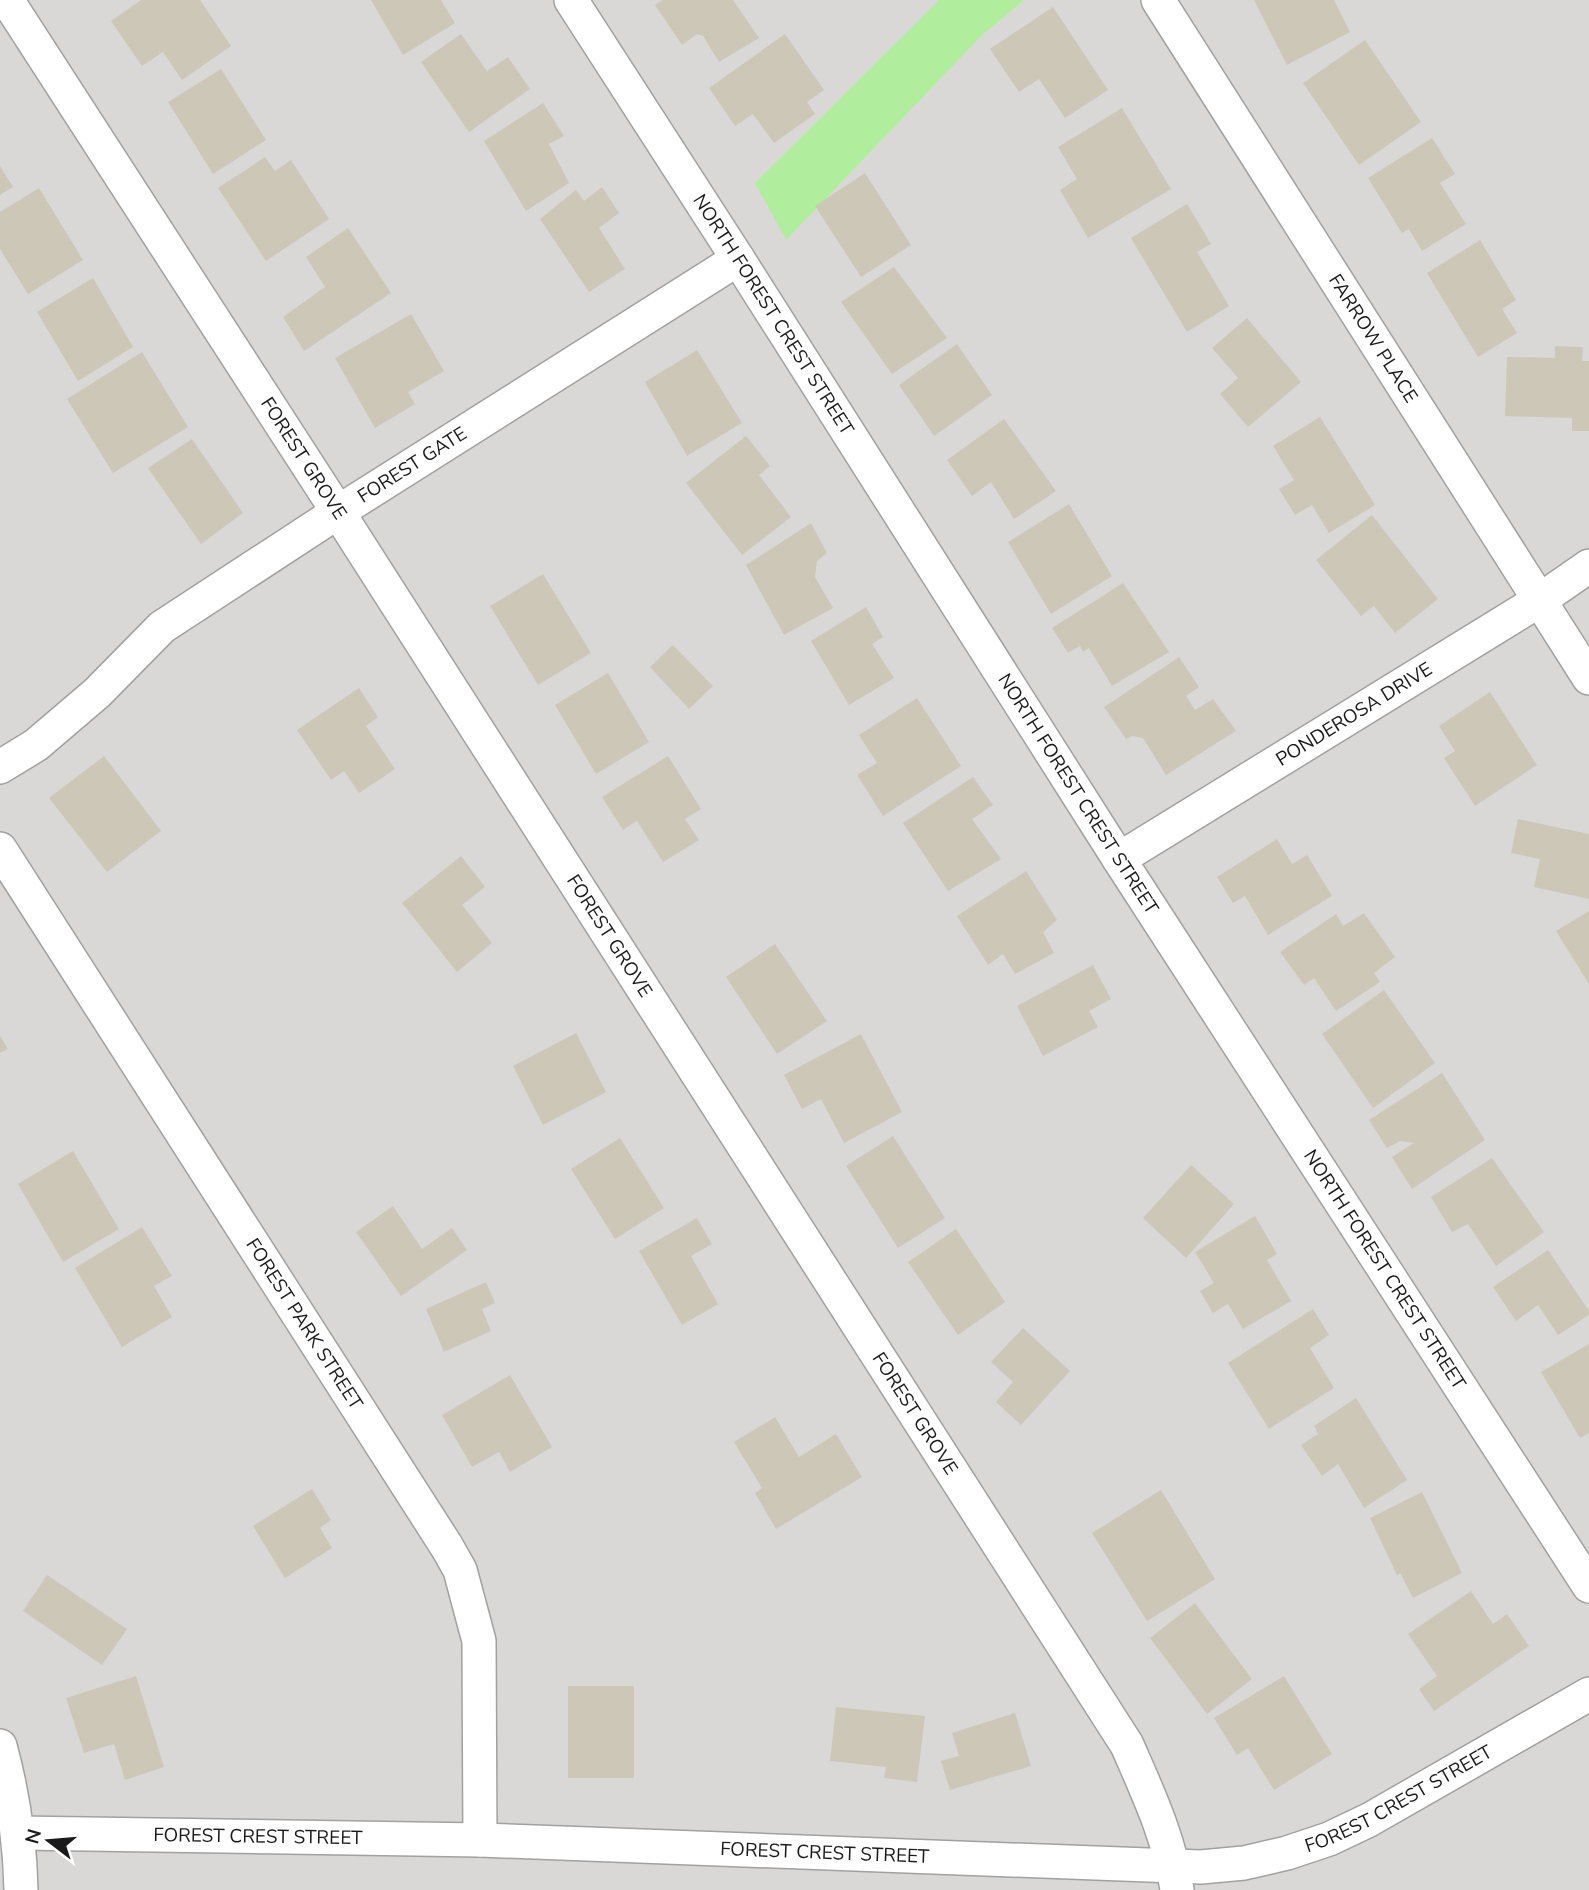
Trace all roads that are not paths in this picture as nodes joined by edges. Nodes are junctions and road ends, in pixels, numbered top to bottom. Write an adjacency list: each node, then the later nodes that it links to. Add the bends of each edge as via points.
1 (7, 0): 5 (street, FOREST GROVE)
2 (571, 0): 4 (street, NORTH FOREST CREST STREET)
3 (1157, 0): 7 (street, FARROW PLACE)
4 (738, 259): 5 (street, FOREST GATE); 11 (street, NORTH FOREST CREST STREET)
5 (338, 512): 9 (street, FOREST GATE, via 162,627 36,746); 17 (street, FOREST GROVE, via 1127,1745 1153,1804)
6 (1589, 566): 7 (street, PONDEROSA DRIVE)
7 (1540, 600): 8 (street, FARROW PLACE); 11 (street, PONDEROSA DRIVE)
8 (1589, 678)
9 (0, 767)
10 (0, 849): 16 (street, FOREST PARK STREET, via 460,1570 479,1641)
11 (1118, 859): 12 (street, NORTH FOREST CREST STREET)
12 (1589, 1586)
13 (1589, 1694): 17 (street, FOREST CREST STREET, via 1369,1821 1329,1839)
14 (0, 1746): 15 (street)
15 (18, 1833): 16 (street, FOREST CREST STREET); 18 (street)
16 (480, 1840): 17 (street, FOREST CREST STREET, via 1121,1864)
17 (1175, 1879)
18 (21, 1890)

